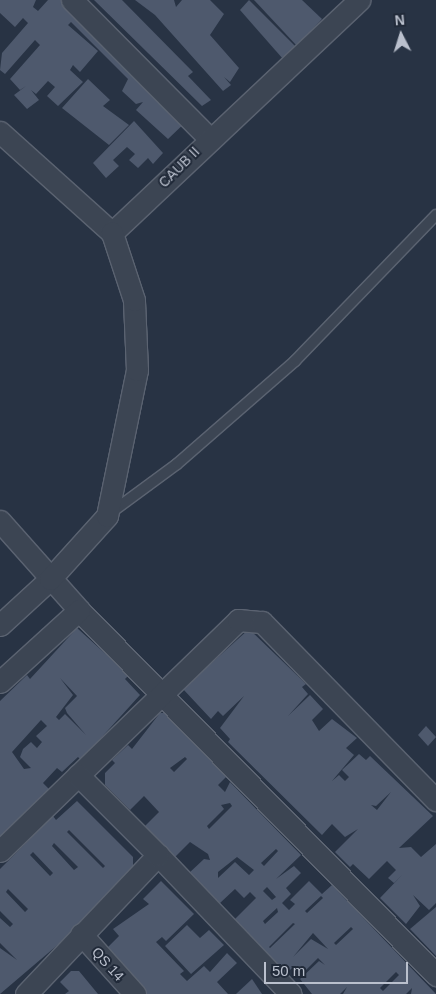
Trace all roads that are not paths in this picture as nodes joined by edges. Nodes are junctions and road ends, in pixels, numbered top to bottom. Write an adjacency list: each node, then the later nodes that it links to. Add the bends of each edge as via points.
1 (72, 0): 4 (street)
2 (359, 0): 4 (street, CAUB II)
3 (0, 132): 6 (street)
4 (209, 138): 6 (street, CAUB II)
5 (436, 215): 7 (lane, via 295,361 176,464)
6 (112, 233): 7 (street, via 134,300 137,370)
7 (106, 516): 9 (street)
8 (0, 521): 9 (street)
9 (50, 578): 10 (street); 11 (street)
10 (79, 610): 12 (street); 13 (street)
11 (0, 625)
12 (0, 682)
13 (162, 695): 14 (street); 15 (street, via 238,620 252,618 262,622); 19 (street)
14 (78, 775): 16 (street); 17 (street)
15 (436, 800)
16 (0, 851)
17 (158, 855): 18 (street); 22 (street)
18 (81, 934): 20 (street); 21 (street, QS 14)
19 (436, 975)
20 (26, 994)
21 (135, 994)
22 (291, 994)

